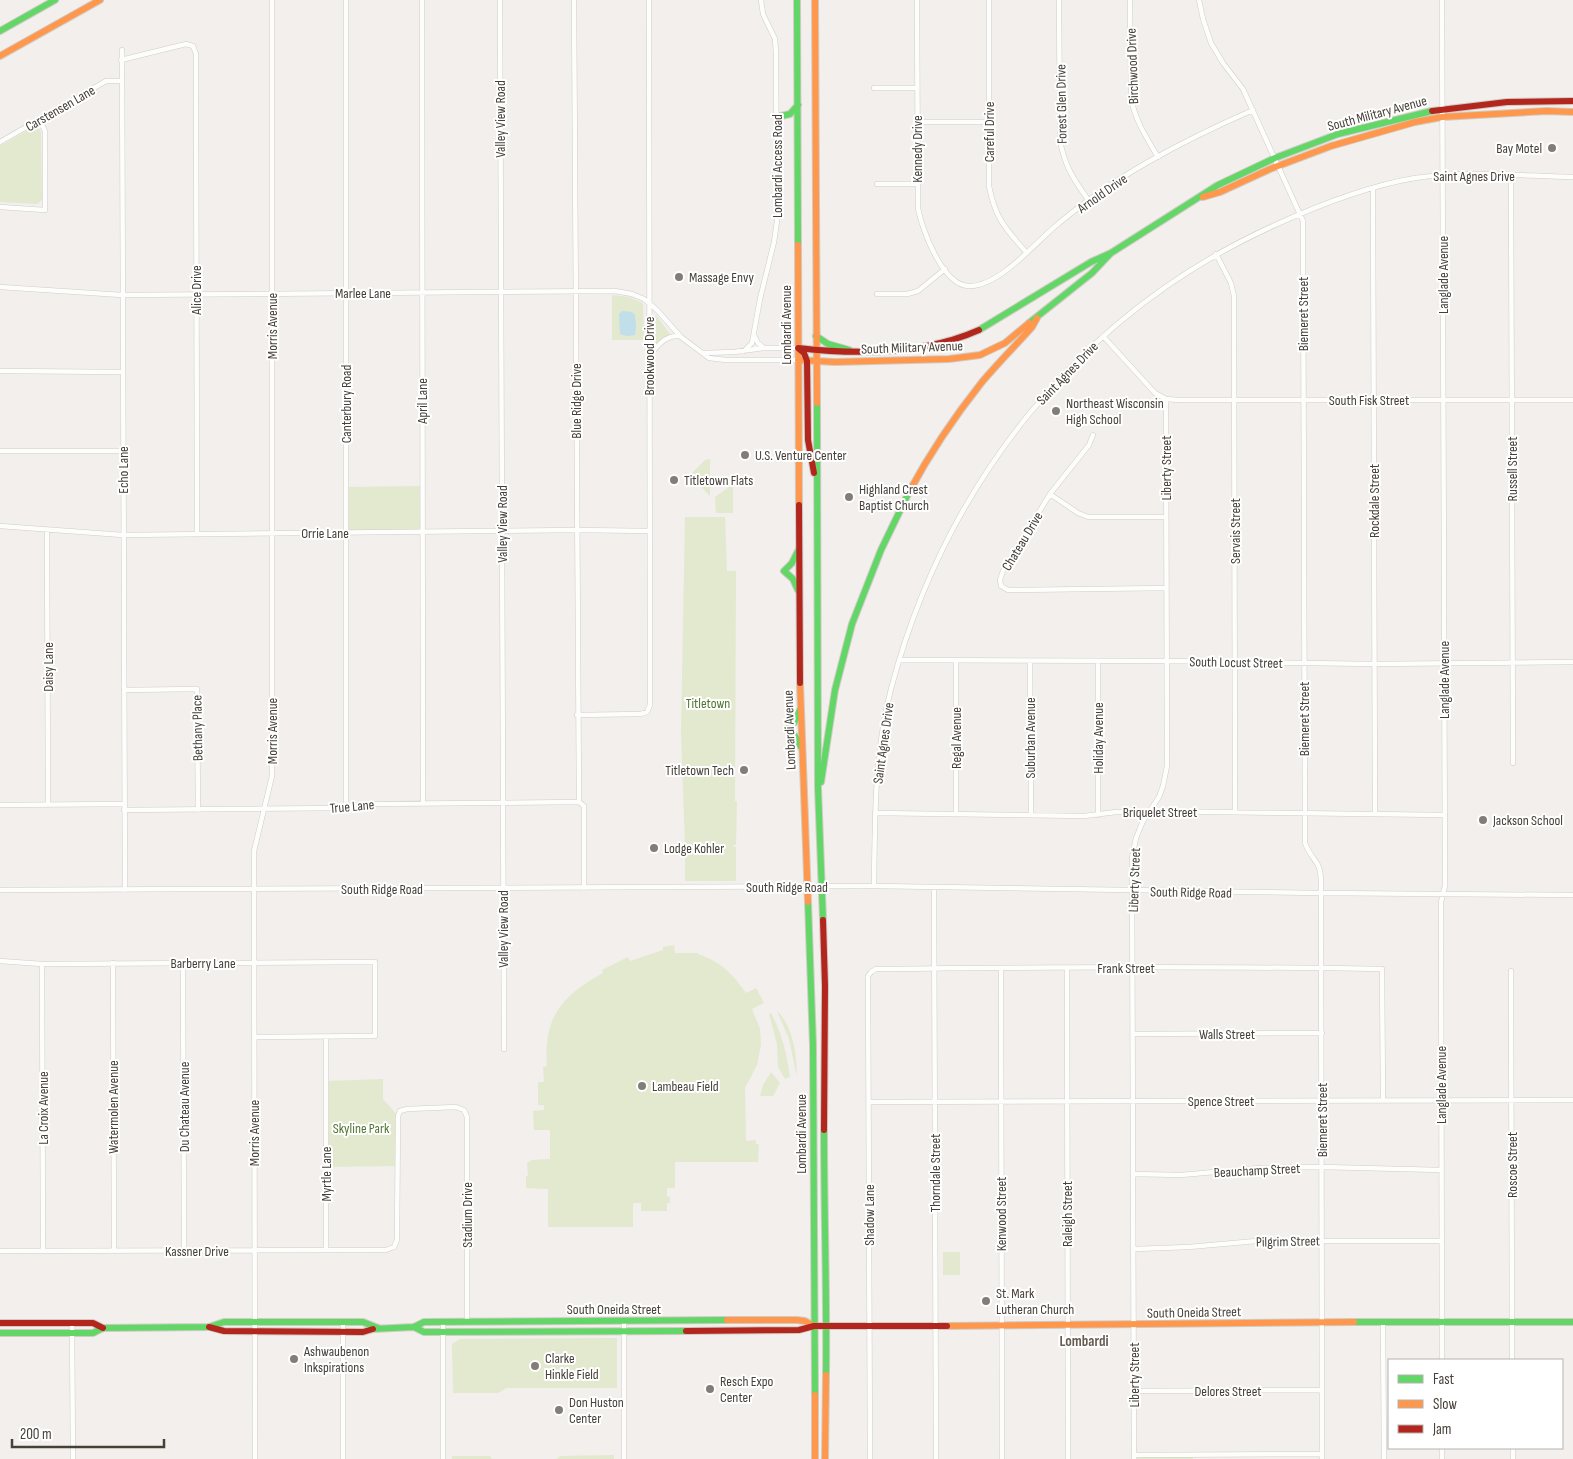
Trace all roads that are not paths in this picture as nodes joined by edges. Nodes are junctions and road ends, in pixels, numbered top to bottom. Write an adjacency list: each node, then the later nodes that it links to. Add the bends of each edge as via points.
1 (55, 0): 18 (main road)
2 (100, 0): 20 (main road)
3 (272, 0): 60 (street, Morris Avenue)
4 (346, 0): 61 (street, Canterbury Road)
5 (422, 0): 57 (street, April Lane)
6 (500, 0): 58 (street, Valley View Road)
7 (574, 0): 59 (street, Blue Ridge Drive)
8 (648, 0): 65 (street, Brookwood Drive)
9 (761, 0): 30 (street, Lombardi Access Road, via 763,14 775,39)
10 (797, 0): 26 (main road, Lombardi Avenue)
11 (815, 0): 68 (main road, Lombardi Avenue)
12 (917, 0): 24 (street, Kennedy Drive)
13 (989, 0): 35 (street, Careful Drive)
14 (1060, 0): 48 (street, Forest Glen Drive, via 1060,141 1072,177)
15 (1130, 0): 38 (street, Birchwood Drive, via 1132,104 1139,125)
16 (1199, 0): 28 (street, Biemeret Street, via 1211,43 1243,89)
17 (1442, 0): 27 (street, Langlade Avenue)
18 (0, 31)
19 (122, 50): 21 (street, Echo Lane)
20 (0, 56)
21 (121, 60): 22 (street, Echo Lane); 62 (street, Alice Drive, via 186,44 193,46 196,54)
22 (121, 81): 33 (street, Carstensen Lane, via 106,81); 64 (street, Echo Lane)
23 (874, 88): 24 (street)
24 (917, 88): 34 (street, Kennedy Drive)
25 (1573, 102): 27 (main road, South Military Avenue, via 1507,102)
26 (798, 105): 31 (main road); 36 (main road, Lombardi Avenue)
27 (1442, 109): 32 (street, Langlade Avenue); 39 (main road, South Military Avenue, via 1338,134)
28 (1253, 110): 38 (street, Arnold Drive); 39 (street, Biemeret Street)
29 (1573, 112): 32 (main road, South Military Avenue)
30 (777, 117): 31 (main road); 67 (street, Lombardi Access Road, via 776,230)
31 (787, 117): 36 (main road)
32 (1442, 117): 40 (main road, South Military Avenue, via 1387,129); 41 (street, Langlade Avenue)
33 (39, 119): 37 (street, Carstensen Lane); 49 (street, via 45,131 45,210)
34 (917, 122): 35 (street); 45 (street, Kennedy Drive)
35 (989, 122): 51 (street, Careful Drive, via 989,186 993,205 1001,223)
36 (798, 128): 73 (main road, Lombardi Avenue)
37 (0, 142)
38 (1158, 157): 48 (street, Arnold Drive)
39 (1275, 158): 40 (street, Biemeret Street); 47 (main road, South Military Avenue, via 1222,183)
40 (1279, 166): 47 (main road, South Military Avenue); 50 (street, Biemeret Street)
41 (1442, 174): 42 (street, Saint Agnes Drive); 46 (street, Saint Agnes Drive); 89 (street, Langlade Avenue)
42 (1511, 176): 43 (street, Saint Agnes Drive); 90 (street, Russell Street)
43 (1573, 177)
44 (877, 184): 45 (street)
45 (917, 184): 54 (street, Kennedy Drive, via 924,234)
46 (1373, 188): 50 (street, Saint Agnes Drive); 88 (street, Rockdale Street)
47 (1201, 197): 52 (main road, South Military Avenue)
48 (1089, 201): 51 (street, Arnold Drive)
49 (0, 207)
50 (1299, 214): 53 (street, Saint Agnes Drive); 87 (street, Biemeret Street, via 1303,221)
51 (1026, 252): 55 (street, Arnold Drive, via 1000,276 978,285)
52 (1111, 253): 66 (main road, South Military Avenue); 71 (main road, South Military Avenue, via 1082,267 977,332)
53 (1216, 254): 69 (street, Saint Agnes Drive, via 1166,286); 86 (street, Servais Street, via 1234,296)
54 (945, 269): 55 (street, Kennedy Drive); 63 (street, via 918,291)
55 (961, 284)
56 (0, 288): 64 (street, Marlee Lane)
57 (422, 292): 58 (street, Marlee Lane); 61 (street, Marlee Lane); 103 (street, April Lane)
58 (502, 292): 59 (street, Marlee Lane); 104 (street, Valley View Road)
59 (575, 292): 65 (street, Marlee Lane, via 615,291 638,295); 100 (street, Blue Ridge Drive)
60 (272, 293): 61 (street, Marlee Lane); 62 (street, Marlee Lane); 105 (street, Morris Avenue)
61 (346, 293): 102 (street, Canterbury Road)
62 (196, 294): 64 (street, Marlee Lane); 107 (street, Alice Drive)
63 (877, 294)
64 (122, 295): 84 (street, Echo Lane)
65 (649, 303): 70 (street, Marlee Lane); 78 (street, Brookwood Drive)
66 (1037, 318): 80 (main road, South Military Avenue, via 987,353 968,358); 127 (main road, via 941,437 891,525 860,602 840,664)
67 (754, 333): 72 (street); 74 (street, Lombardi Access Road, via 750,346)
68 (816, 336): 75 (main road, Lombardi Avenue); 76 (main road, via 828,344)
69 (1102, 336): 85 (street, via 1154,393); 111 (street, Saint Agnes Drive, via 1052,386 1013,432 980,480 930,574)
70 (681, 337): 77 (street, Marlee Lane); 78 (street, via 666,339)
71 (929, 347): 76 (main road, South Military Avenue); 80 (street)
72 (764, 348): 73 (street); 74 (street)
73 (798, 348): 75 (main road, South Military Avenue); 79 (main road, Lombardi Avenue); 81 (main road)
74 (744, 351): 77 (street)
75 (816, 351): 76 (main road, South Military Avenue); 82 (main road, Lombardi Avenue)
76 (852, 351)
77 (704, 353): 79 (street, Marlee Lane, via 719,360)
78 (649, 358): 101 (street, Brookwood Drive)
79 (798, 360): 81 (main road, South Military Avenue); 108 (main road, Lombardi Avenue)
80 (929, 360): 82 (main road, South Military Avenue)
81 (807, 361): 82 (main road, South Military Avenue); 95 (main road, via 808,440)
82 (816, 361): 95 (main road, Lombardi Avenue)
83 (0, 372): 84 (street)
84 (122, 372): 94 (street, Echo Lane)
85 (1166, 399): 86 (street, South Fisk Street); 97 (street, Liberty Street)
86 (1234, 400): 87 (street, South Fisk Street); 116 (street, Servais Street)
87 (1304, 400): 88 (street, South Fisk Street); 118 (street, Biemeret Street)
88 (1374, 400): 89 (street, South Fisk Street); 121 (street, Rockdale Street)
89 (1443, 400): 90 (street, South Fisk Street); 119 (street, Langlade Avenue)
90 (1512, 400): 91 (street, South Fisk Street); 120 (street, Russell Street)
91 (1573, 400)
92 (1092, 435): 96 (street, Chateau Drive, via 1089,445)
93 (0, 450): 94 (street)
94 (123, 451): 106 (street, Echo Lane)
95 (816, 481): 127 (main road, Lombardi Avenue)
96 (1050, 494): 97 (street, via 1088,517); 109 (street, Chateau Drive, via 1003,571 1001,586 1008,590)
97 (1166, 517): 109 (street, Liberty Street)
98 (0, 526): 99 (street, Orrie Lane)
99 (47, 530): 106 (street, Orrie Lane); 133 (street, Daisy Lane)
100 (576, 530): 101 (street, Orrie Lane); 104 (street, Orrie Lane); 124 (street, Blue Ridge Drive)
101 (650, 531): 124 (street, Brookwood Drive, via 650,705 647,712 638,715)
102 (346, 532): 103 (street, Orrie Lane); 105 (street, Orrie Lane); 134 (street, Canterbury Road)
103 (422, 532): 104 (street, Orrie Lane); 130 (street, April Lane)
104 (502, 532): 128 (street, Valley View Road)
105 (272, 533): 107 (street, Orrie Lane); 135 (street, Morris Avenue, via 272,776)
106 (123, 534): 107 (street, Orrie Lane); 122 (street, Echo Lane)
107 (197, 534)
108 (799, 549): 110 (main road, Lombardi Avenue); 110 (main road, via 784,571 794,580)
109 (1166, 588): 115 (street, Liberty Street)
110 (800, 596): 123 (main road, Lombardi Avenue)
111 (900, 660): 112 (street, South Locust Street); 140 (street, Saint Agnes Drive, via 890,690 882,733)
112 (956, 661): 113 (street, South Locust Street); 142 (street, Regal Avenue)
113 (1030, 661): 114 (street, South Locust Street); 146 (street, Suburban Avenue)
114 (1098, 661): 115 (street, South Locust Street); 143 (street, Holiday Avenue)
115 (1167, 661): 116 (street, South Locust Street); 138 (street, Liberty Street, via 1167,766 1163,786)
116 (1235, 662): 118 (street, South Locust Street); 139 (street, Servais Street)
117 (1573, 662): 120 (street, South Locust Street)
118 (1304, 663): 121 (street, South Locust Street); 141 (street, Biemeret Street)
119 (1444, 663): 120 (street, South Locust Street); 121 (street, South Locust Street); 145 (street, Langlade Avenue)
120 (1513, 663): 126 (street, Russell Street)
121 (1374, 664): 144 (street, Rockdale Street)
122 (124, 690): 131 (street, Echo Lane); 137 (street, Bethany Place, via 198,689)
123 (801, 709): 125 (main road, Lombardi Avenue); 125 (main road, via 787,729 796,737)
124 (577, 715): 129 (street, Blue Ridge Drive)
125 (802, 751): 148 (main road, Lombardi Avenue)
126 (1514, 763)
127 (818, 788): 149 (main road, Lombardi Avenue)
128 (503, 802): 129 (street, True Lane); 130 (street, True Lane); 150 (street, Valley View Road)
129 (579, 802): 151 (street, Blue Ridge Drive, via 584,806)
130 (423, 803): 134 (street, True Lane, via 366,804)
131 (124, 804): 133 (street); 136 (street, Echo Lane)
132 (0, 805): 133 (street)
133 (48, 805)
134 (346, 808): 135 (street, True Lane)
135 (265, 809): 137 (street, True Lane); 153 (street, Morris Avenue, via 254,851)
136 (124, 810): 137 (street, True Lane); 155 (street, Echo Lane)
137 (198, 810)
138 (1150, 811): 139 (street, Briquelet Street); 143 (street, Briquelet Street); 156 (street, Liberty Street, via 1136,838)
139 (1235, 812): 141 (street, Briquelet Street)
140 (875, 813): 142 (street, Briquelet Street); 147 (street, Saint Agnes Drive)
141 (1305, 813): 144 (street, Briquelet Street); 157 (street, Biemeret Street, via 1305,843 1321,872)
142 (956, 814): 146 (street, Briquelet Street)
143 (1098, 814): 146 (street, Briquelet Street)
144 (1375, 814): 145 (street, Briquelet Street)
145 (1444, 815): 158 (street, Langlade Avenue)
146 (1030, 816)
147 (874, 886): 149 (street, South Ridge Road); 152 (street, South Ridge Road)
148 (808, 887): 149 (street, South Ridge Road); 151 (street, South Ridge Road); 217 (main road, Lombardi Avenue, via 814,1045)
149 (822, 887): 218 (main road, Lombardi Avenue)
150 (503, 888): 151 (street, South Ridge Road); 153 (street, South Ridge Road); 176 (street, Valley View Road)
151 (584, 888)
152 (934, 888): 156 (street, South Ridge Road); 165 (street, Thorndale Street)
153 (254, 889): 155 (street, South Ridge Road); 163 (street, Morris Avenue)
154 (0, 890): 155 (street, South Ridge Road)
155 (125, 890)
156 (1132, 891): 157 (street, South Ridge Road); 168 (street, Liberty Street)
157 (1321, 894): 158 (street, South Ridge Road); 169 (street, Biemeret Street)
158 (1443, 894): 159 (street, South Ridge Road); 179 (street, Langlade Avenue)
159 (1573, 895)
160 (0, 961): 164 (street, Barberry Lane)
161 (113, 963): 162 (street, Barberry Lane); 164 (street, Barberry Lane); 198 (street, Watermolen Avenue)
162 (183, 963): 163 (street, Barberry Lane); 199 (street, Du Chateau Avenue)
163 (254, 963): 174 (street, Morris Avenue); 175 (street, Barberry Lane, via 375,962 375,1036)
164 (42, 964): 197 (street, La Croix Avenue)
165 (934, 968): 166 (street, Frank Street); 171 (street, Frank Street, via 876,969); 185 (street, Thorndale Street)
166 (1001, 968): 167 (street, Frank Street); 186 (street, Kenwood Street)
167 (1067, 968): 168 (street, Frank Street); 182 (street, Raleigh Street)
168 (1133, 968): 169 (street, Frank Street); 173 (street, Liberty Street)
169 (1322, 968): 172 (street, Biemeret Street); 178 (street, Frank Street, via 1382,969)
170 (1511, 971): 180 (street, Roscoe Street)
171 (871, 972): 184 (street, Shadow Lane, via 868,976)
172 (1322, 1033): 173 (street, Walls Street); 177 (street, Biemeret Street)
173 (1133, 1034): 183 (street, Liberty Street)
174 (254, 1037): 175 (street); 194 (street, Morris Avenue)
175 (326, 1037): 195 (street, Myrtle Lane)
176 (504, 1049)
177 (1322, 1100): 178 (street, Spence Street); 183 (street, Spence Street); 187 (street, Biemeret Street)
178 (1383, 1100): 179 (street, Spence Street)
179 (1441, 1100): 180 (street, Spence Street); 188 (street, Langlade Avenue)
180 (1512, 1100): 181 (street, Spence Street); 202 (street, Roscoe Street)
181 (1573, 1100)
182 (1067, 1101): 183 (street, Spence Street); 186 (street, Spence Street); 219 (street, Raleigh Street)
183 (1134, 1101): 189 (street, Liberty Street)
184 (869, 1102): 185 (street, Spence Street); 212 (street, Shadow Lane)
185 (935, 1102): 186 (street, Spence Street); 213 (street, Thorndale Street)
186 (1001, 1102): 214 (street, Kenwood Street)
187 (1322, 1167): 188 (street, Beauchamp Street); 189 (street, Beauchamp Street, via 1260,1168 1181,1175); 190 (street, Biemeret Street)
188 (1441, 1170): 191 (street, Langlade Avenue)
189 (1134, 1174): 193 (street, Liberty Street)
190 (1322, 1241): 191 (street, Pilgrim Street); 193 (street, Pilgrim Street, via 1256,1241); 211 (street, Biemeret Street)
191 (1442, 1241): 201 (street, Langlade Avenue)
192 (394, 1247): 195 (street, Kassner Drive, via 386,1250); 206 (street, Stadium Drive, via 397,1240 400,1111 456,1107 464,1110 468,1117)
193 (1134, 1249): 215 (street, Liberty Street)
194 (254, 1250): 195 (street, Kassner Drive); 199 (street, Kassner Drive); 203 (street, Morris Avenue)
195 (326, 1250)
196 (0, 1251): 197 (street, Kassner Drive)
197 (43, 1251): 198 (street, Kassner Drive)
198 (114, 1251): 199 (street, Kassner Drive)
199 (184, 1251)
200 (624, 1321): 206 (main road, South Oneida Street); 217 (main road, South Oneida Street, via 797,1320); 223 (street)
201 (1442, 1321): 202 (main road, South Oneida Street); 207 (main road, South Oneida Street); 229 (street, Langlade Avenue)
202 (1512, 1321): 208 (main road, South Oneida Street); 230 (street, Roscoe Street)
203 (255, 1322): 204 (main road, South Oneida Street); 216 (main road, South Oneida Street, via 224,1322); 224 (street, Morris Avenue)
204 (343, 1322): 222 (main road, South Oneida Street, via 362,1322); 225 (street)
205 (443, 1322): 206 (main road, South Oneida Street); 220 (main road, South Oneida Street, via 424,1322); 226 (street)
206 (468, 1322)
207 (1383, 1322): 211 (main road, South Oneida Street); 246 (street)
208 (1573, 1322)
209 (0, 1323): 210 (main road, South Oneida Street)
210 (72, 1323): 221 (main road, South Oneida Street, via 93,1323); 228 (street)
211 (1322, 1323): 215 (main road, South Oneida Street); 231 (street, Biemeret Street)
212 (870, 1325): 213 (main road, South Oneida Street); 218 (main road, South Oneida Street); 242 (street, Shadow Lane)
213 (936, 1325): 214 (main road, South Oneida Street); 243 (street, Thorndale Street)
214 (1002, 1325): 219 (main road, South Oneida Street); 244 (street, Kenwood Street)
215 (1134, 1325): 219 (main road, South Oneida Street); 232 (street, Liberty Street)
216 (209, 1326): 221 (main road, South Oneida Street); 224 (main road, South Oneida Street, via 224,1331)
217 (814, 1326): 218 (main road, South Oneida Street); 223 (main road, South Oneida Street, via 799,1330); 240 (main road, Lombardi Avenue)
218 (827, 1326): 241 (main road, Lombardi Avenue)
219 (1068, 1326): 245 (street, Raleigh Street)
220 (414, 1327): 222 (main road, South Oneida Street); 226 (main road, South Oneida Street, via 424,1332)
221 (103, 1328): 228 (main road, South Oneida Street)
222 (378, 1328): 225 (main road, South Oneida Street)
223 (624, 1331): 226 (main road, South Oneida Street); 239 (street)
224 (255, 1332): 225 (main road, South Oneida Street); 236 (street, Morris Avenue)
225 (343, 1332): 237 (street)
226 (443, 1332): 238 (street)
227 (0, 1333): 228 (main road, South Oneida Street)
228 (72, 1333): 235 (street)
229 (1442, 1359)
230 (1512, 1359)
231 (1322, 1390): 232 (street, Delores Street); 233 (street, Biemeret Street)
232 (1134, 1391): 234 (street, Liberty Street)
233 (1322, 1456): 234 (street)
234 (1134, 1457)
235 (73, 1459)
236 (255, 1459)
237 (343, 1459)
238 (443, 1459)
239 (624, 1459)
240 (815, 1459)
241 (825, 1459)
242 (870, 1459)
243 (936, 1459)
244 (1002, 1459)
245 (1068, 1459)
246 (1384, 1459)

